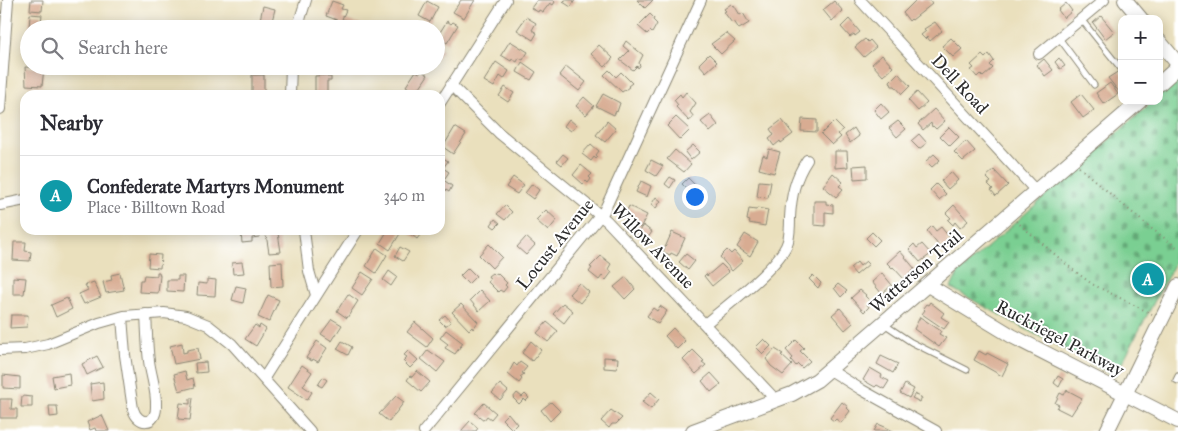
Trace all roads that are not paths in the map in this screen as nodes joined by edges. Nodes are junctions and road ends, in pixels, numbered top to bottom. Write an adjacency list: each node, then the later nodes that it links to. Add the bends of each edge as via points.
1 (8, 0): 23 (street)
2 (306, 0): 10 (street)
3 (506, 0): 18 (street)
4 (701, 0): 28 (street, Locust Avenue)
5 (860, 0): 25 (street, Dell Road)
6 (1104, 0): 9 (street)
7 (1125, 0): 8 (main road)
8 (1138, 15)
9 (1081, 19): 11 (street); 14 (lane)
10 (300, 20)
11 (1059, 38): 13 (street); 19 (lane)
12 (1163, 46): 15 (main road)
13 (1039, 54)
14 (1118, 65)
15 (1178, 65): 17 (main road)
16 (291, 75): 20 (street)
17 (1163, 80)
18 (451, 85): 21 (street); 28 (street, Willow Avenue, via 499,133)
19 (1094, 85)
20 (290, 90)
21 (445, 95)
22 (1135, 105): 25 (main road, Watterson Trail)
23 (0, 109)
24 (807, 160): 37 (street, via 795,181 784,251)
25 (1036, 191): 31 (main road, Watterson Trail)
26 (20, 201): 27 (street)
27 (0, 205)
28 (601, 215): 37 (street, Willow Avenue); 48 (street, Locust Avenue)
29 (305, 235): 33 (street)
30 (355, 235): 33 (street)
31 (928, 284): 36 (main road, Watterson Trail); 44 (main road, Ruckriegel Parkway, via 1012,336)
32 (1178, 286): 44 (main road)
33 (316, 296): 42 (street)
34 (146, 314): 35 (street); 35 (street, via 156,407 153,418 148,421 135,416 133,409); 42 (street, via 186,316 208,325 232,344)
35 (122, 316): 38 (street, via 48,344)
36 (884, 323): 39 (main road, Watterson Trail); 40 (lane, via 911,342)
37 (705, 324): 45 (street, Willow Avenue)
38 (0, 350)
39 (830, 370): 45 (main road, Watterson Trail); 50 (street)
40 (966, 370)
41 (1178, 376): 43 (lane)
42 (264, 378): 47 (street)
43 (1178, 381)
44 (1125, 394): 46 (main road, Ruckriegel Parkway); 51 (main road)
45 (776, 400): 49 (main road, Watterson Trail)
46 (1178, 420)
47 (310, 431)
48 (424, 431)
49 (693, 431)
50 (936, 431)
51 (1107, 431)

